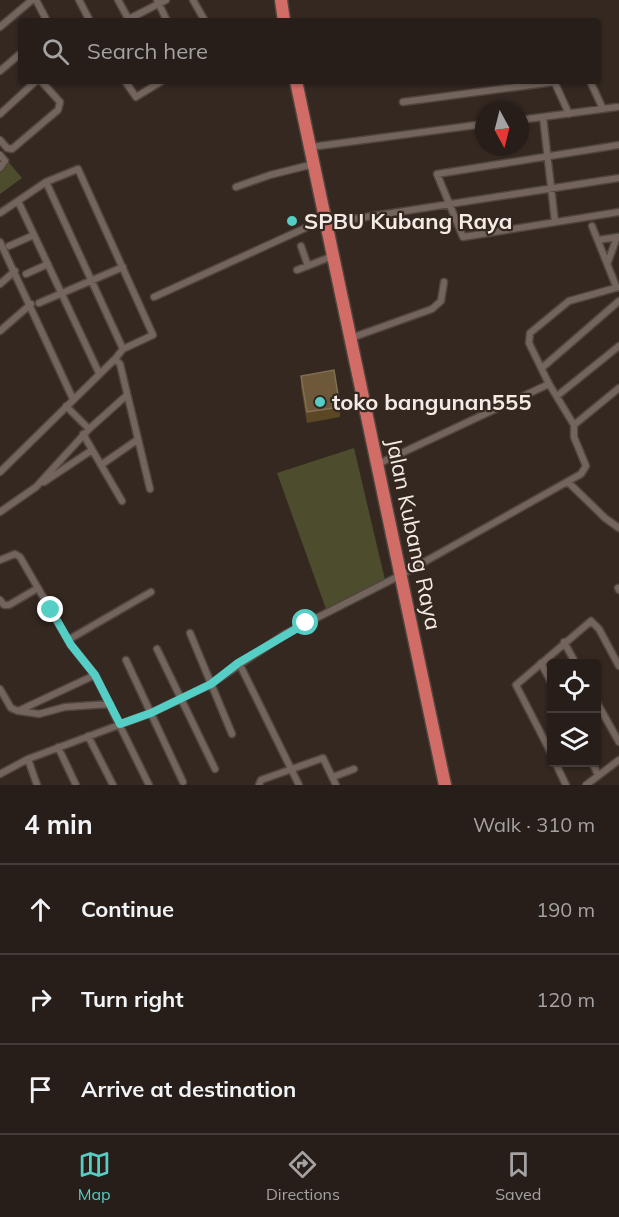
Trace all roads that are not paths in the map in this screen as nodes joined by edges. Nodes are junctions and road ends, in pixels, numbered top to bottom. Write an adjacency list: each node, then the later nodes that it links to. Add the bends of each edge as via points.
1 (34, 0): 8 (street); 15 (street)
2 (79, 0): 9 (street)
3 (118, 0): 10 (street)
4 (166, 0): 7 (street)
5 (193, 0): 13 (street)
6 (281, 0): 14 (highway)
7 (158, 2): 11 (street); 12 (street)
8 (45, 18)
9 (88, 18)
10 (127, 18)
11 (131, 18)
12 (166, 18)
13 (204, 18)
14 (284, 18)
15 (0, 27)
16 (18, 55): 17 (street)
17 (0, 71)
18 (33, 84): 29 (street)
19 (44, 84): 34 (street, via 60,102 58,110 12,149)
20 (127, 84): 21 (street, via 136,97)
21 (157, 84)
22 (297, 84): 36 (highway, Jalan Kubang Raya)
23 (532, 84): 26 (street)
24 (555, 84): 30 (street)
25 (591, 84): 28 (street)
26 (403, 102)
27 (617, 107): 28 (street)
28 (603, 109): 30 (street)
29 (0, 114)
30 (569, 114): 31 (street)
31 (543, 117): 32 (street); 38 (street)
32 (529, 119)
33 (475, 125): 36 (street)
34 (0, 140)
35 (619, 145): 38 (street)
36 (311, 147): 39 (highway, Jalan Kubang Raya)
37 (0, 155): 40 (street, via 5,161)
38 (548, 157): 44 (street); 46 (street, via 437,174)
39 (314, 164): 43 (street); 49 (highway, Jalan Kubang Raya)
40 (0, 168)
41 (619, 178): 44 (street)
42 (46, 182): 45 (street); 62 (street, via 78,169); 66 (street)
43 (236, 187)
44 (551, 189): 46 (street); 50 (street)
45 (18, 201): 48 (street); 52 (street)
46 (451, 205): 49 (street); 50 (street, via 463,237)
47 (619, 212): 50 (street)
48 (0, 213)
49 (327, 221): 58 (highway, Jalan Kubang Raya); 71 (street)
50 (555, 222)
51 (592, 226): 54 (street)
52 (34, 235): 56 (street); 60 (street)
53 (618, 237): 54 (street); 59 (street)
54 (598, 240): 59 (street)
55 (0, 242): 64 (street)
56 (9, 246)
57 (301, 246): 61 (street)
58 (333, 256): 61 (street); 76 (highway, Jalan Kubang Raya)
59 (608, 262): 69 (street)
60 (48, 264): 65 (street); 70 (street)
61 (308, 266): 63 (street)
62 (123, 267): 66 (street); 78 (street, via 153,335)
63 (297, 270)
64 (15, 271): 68 (street); 74 (street)
65 (26, 274)
66 (92, 280): 70 (street); 78 (street)
67 (444, 282): 76 (street, via 441,301 432,309)
68 (0, 284)
69 (618, 286): 80 (street, via 569,301 530,333 529,342)
70 (62, 293): 73 (street); 81 (street)
71 (154, 297)
72 (619, 301): 80 (street)
73 (39, 303)
74 (31, 304): 75 (street); 86 (street)
75 (0, 330)
76 (351, 338): 93 (highway, Jalan Kubang Raya)
77 (619, 346): 85 (street)
78 (123, 349): 79 (street)
79 (115, 359): 81 (street); 84 (street, via 120,364)
80 (543, 367): 82 (street)
81 (99, 373): 86 (street)
82 (549, 384): 85 (street); 93 (street)
83 (619, 388): 88 (street)
84 (127, 395): 89 (street); 91 (street)
85 (557, 396): 88 (street)
86 (73, 399): 87 (street)
87 (66, 406): 89 (street); 95 (street)
88 (574, 425): 96 (street, via 574,437 586,466)
89 (88, 429): 90 (street)
90 (83, 434): 92 (street); 97 (street)
91 (137, 440): 94 (street); 98 (street)
92 (92, 450): 94 (street); 97 (street)
93 (378, 464): 103 (highway, Jalan Kubang Raya)
94 (101, 465): 99 (street)
95 (0, 472)
96 (568, 482): 101 (street); 103 (street)
97 (36, 487): 100 (street)
98 (150, 489)
99 (122, 501)
100 (0, 512)
101 (619, 528)
102 (0, 560): 104 (street, via 9,555 20,557)
103 (401, 575): 113 (street, via 285,634); 149 (highway, Jalan Kubang Raya)
104 (38, 588): 106 (street, via 9,605); 108 (street)
105 (151, 592): 108 (street)
106 (0, 600)
107 (190, 633): 118 (street)
108 (68, 640): 117 (street)
109 (564, 642): 111 (street); 114 (street); 115 (street, via 591,621)
110 (157, 649): 120 (street)
111 (574, 659)
112 (126, 660): 124 (street)
113 (238, 663): 118 (street); 136 (street)
114 (541, 663): 116 (street); 129 (street, via 516,685)
115 (619, 666)
116 (547, 674)
117 (95, 675): 121 (street); 123 (street)
118 (211, 684): 120 (street); 126 (street)
119 (0, 689): 123 (street, via 11,708)
120 (180, 699): 124 (street); 135 (street)
121 (110, 704): 123 (street, via 65,707 39,714); 125 (street)
122 (601, 709): 128 (street)
123 (18, 711)
124 (151, 713): 125 (street); 141 (street)
125 (120, 724): 127 (street); 145 (street)
126 (232, 734)
127 (88, 736): 130 (street); 144 (street)
128 (619, 742)
129 (547, 745)
130 (58, 747): 131 (street); 143 (street)
131 (28, 759): 138 (street); 142 (street)
132 (619, 760): 139 (street)
133 (557, 767): 150 (street)
134 (594, 767): 139 (street)
135 (215, 769)
136 (292, 769): 140 (street, via 323,758); 146 (street, via 261,780); 147 (street)
137 (354, 769): 140 (street)
138 (0, 774)
139 (598, 776): 151 (street)
140 (333, 777): 148 (street)
141 (183, 782)
142 (38, 785)
143 (76, 785)
144 (113, 785)
145 (149, 785)
146 (259, 785)
147 (299, 785)
148 (336, 785)
149 (445, 785)
150 (566, 785)
151 (585, 785)

